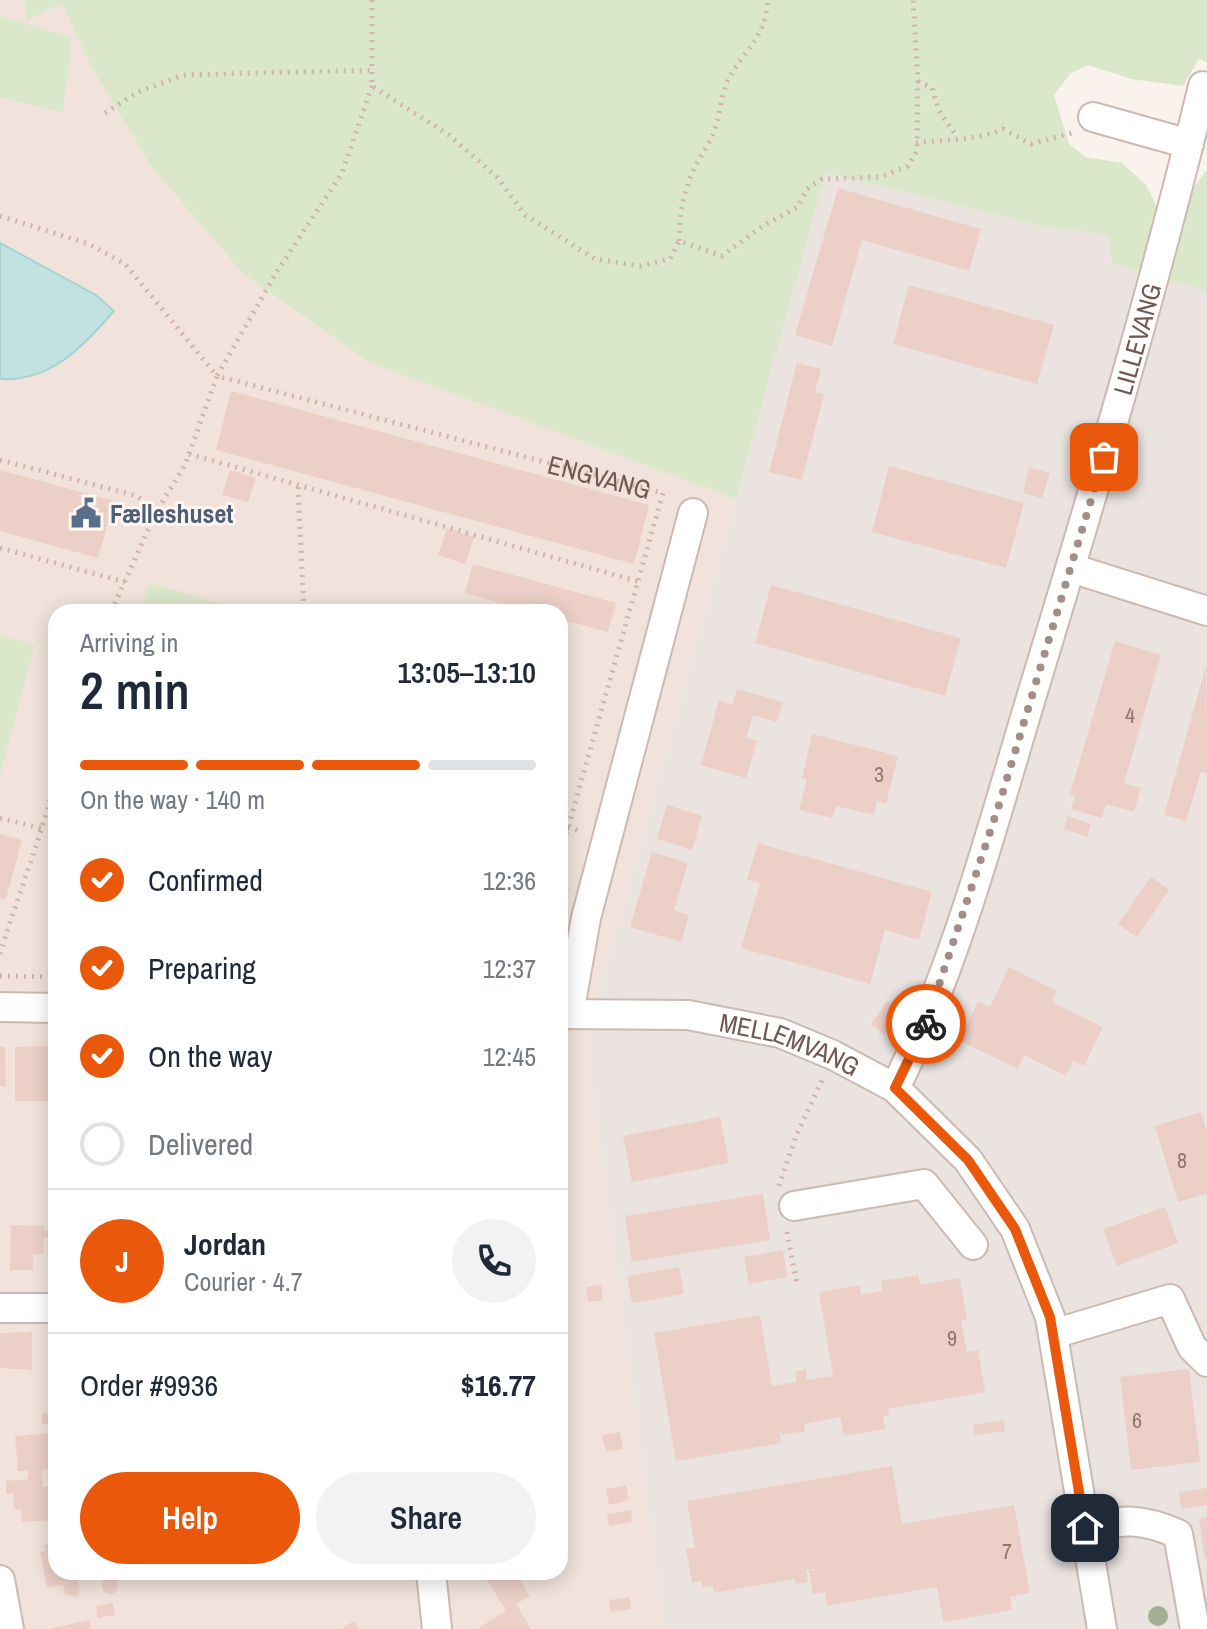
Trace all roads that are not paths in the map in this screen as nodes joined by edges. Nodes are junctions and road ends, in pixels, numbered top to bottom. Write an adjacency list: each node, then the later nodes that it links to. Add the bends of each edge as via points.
1 (1203, 86): 3 (street, LILLEVANG)
2 (1093, 117): 3 (street)
3 (1197, 133): 5 (street, LILLEVANG)
4 (693, 513): 7 (street)
5 (1071, 568): 6 (street); 11 (street, LILLEVANG, via 937,998)
6 (1207, 611)
7 (568, 997)
8 (0, 1007): 9 (street)
9 (48, 1008)
10 (568, 1014): 11 (street, MELLEMVANG, via 724,1020 780,1033)
11 (895, 1088): 16 (street, MELLEMVANG, via 968,1160 1015,1229)
12 (787, 1208): 13 (street, via 924,1184)
13 (973, 1245)
14 (0, 1308): 15 (street)
15 (48, 1308)
16 (1053, 1334): 17 (street, via 1170,1299 1192,1347); 18 (street, MELLEMVANG)
17 (1207, 1362)
18 (1085, 1528): 23 (street, MELLEMVANG); 24 (street, via 1149,1521 1178,1534)
19 (0, 1580): 21 (street)
20 (432, 1580): 22 (street)
21 (9, 1629)
22 (437, 1629)
23 (1102, 1629)
24 (1195, 1629)

